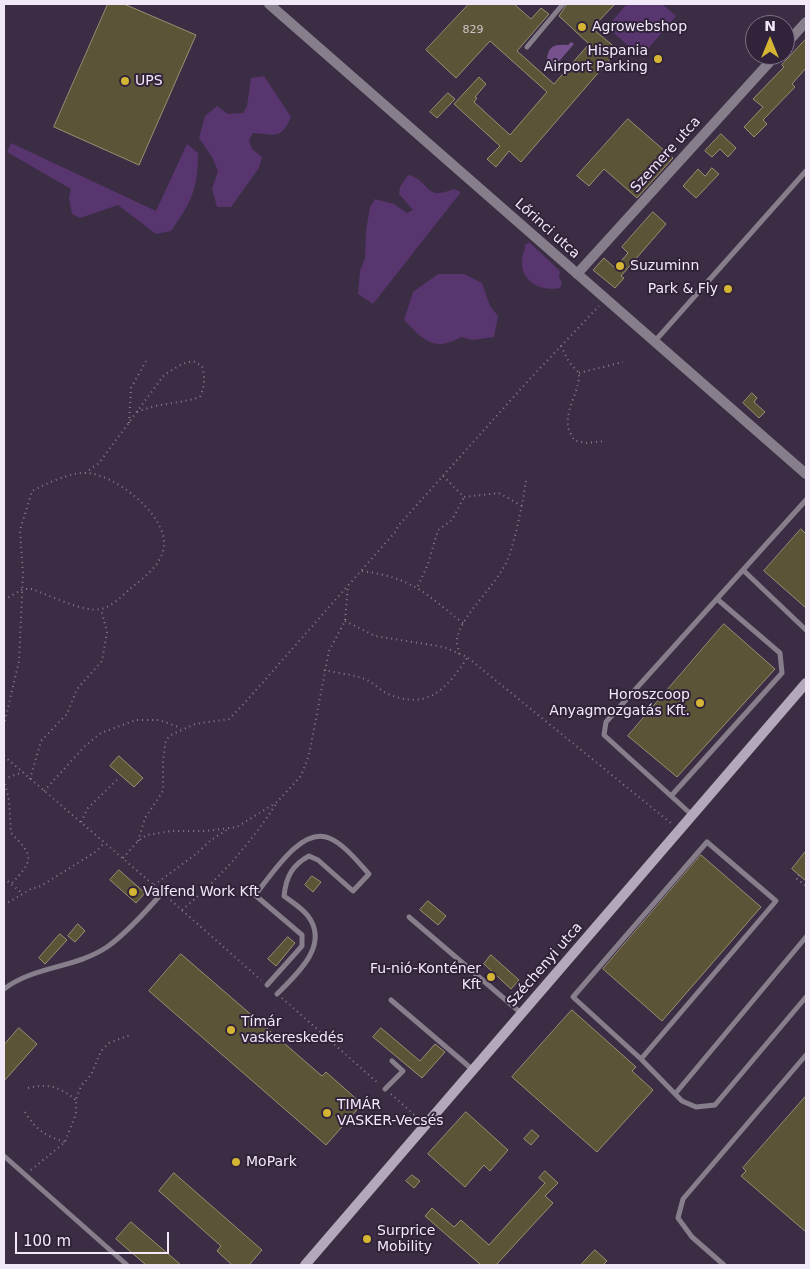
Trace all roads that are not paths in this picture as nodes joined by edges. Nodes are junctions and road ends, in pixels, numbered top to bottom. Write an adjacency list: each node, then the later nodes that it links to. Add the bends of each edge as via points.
1 (270, 4): 8 (street, Lőrinci utca)
2 (563, 4): 5 (lane)
3 (806, 22): 4 (street)
4 (795, 34)
5 (528, 47)
6 (767, 65): 8 (street, Szemere utca)
7 (806, 171): 9 (lane)
8 (577, 274): 9 (street, Lőrinci utca)
9 (655, 341): 10 (street, Lőrinci utca)
10 (806, 474)
11 (806, 500): 12 (lane)
12 (800, 506): 13 (lane); 14 (lane)
13 (806, 512)
14 (743, 570): 15 (lane); 16 (lane)
15 (717, 599): 18 (lane, via 606,722 604,735); 18 (lane, via 780,653 782,673)
16 (806, 630)
17 (806, 683): 19 (street, Széchenyi utca)
18 (670, 796): 19 (lane)
19 (692, 816): 28 (street, Széchenyi utca)
20 (162, 893): 24 (lane, via 107,947 66,964 29,974)
21 (409, 917): 28 (lane)
22 (806, 937): 34 (lane)
23 (267, 985): 25 (lane, via 302,946 302,935 255,895 293,848 314,835 328,837 369,874 353,891 318,860 309,856 297,862 286,882 284,896 308,915 316,932 316,942 309,957)
24 (4, 989)
25 (277, 994)
26 (806, 997): 34 (lane, via 715,1105 696,1107)
27 (391, 1000): 32 (lane)
28 (522, 1013): 32 (street, Széchenyi utca)
29 (806, 1055): 38 (lane, via 683,1199 678,1218 692,1238)
30 (641, 1059): 30 (lane, via 776,901 707,842 573,998); 34 (lane)
31 (392, 1061): 33 (lane, via 403,1071)
32 (472, 1070): 37 (street, Széchenyi utca)
33 (385, 1089)
34 (675, 1094)
35 (4, 1156): 36 (lane)
36 (127, 1265)
37 (305, 1265)
38 (724, 1265)

